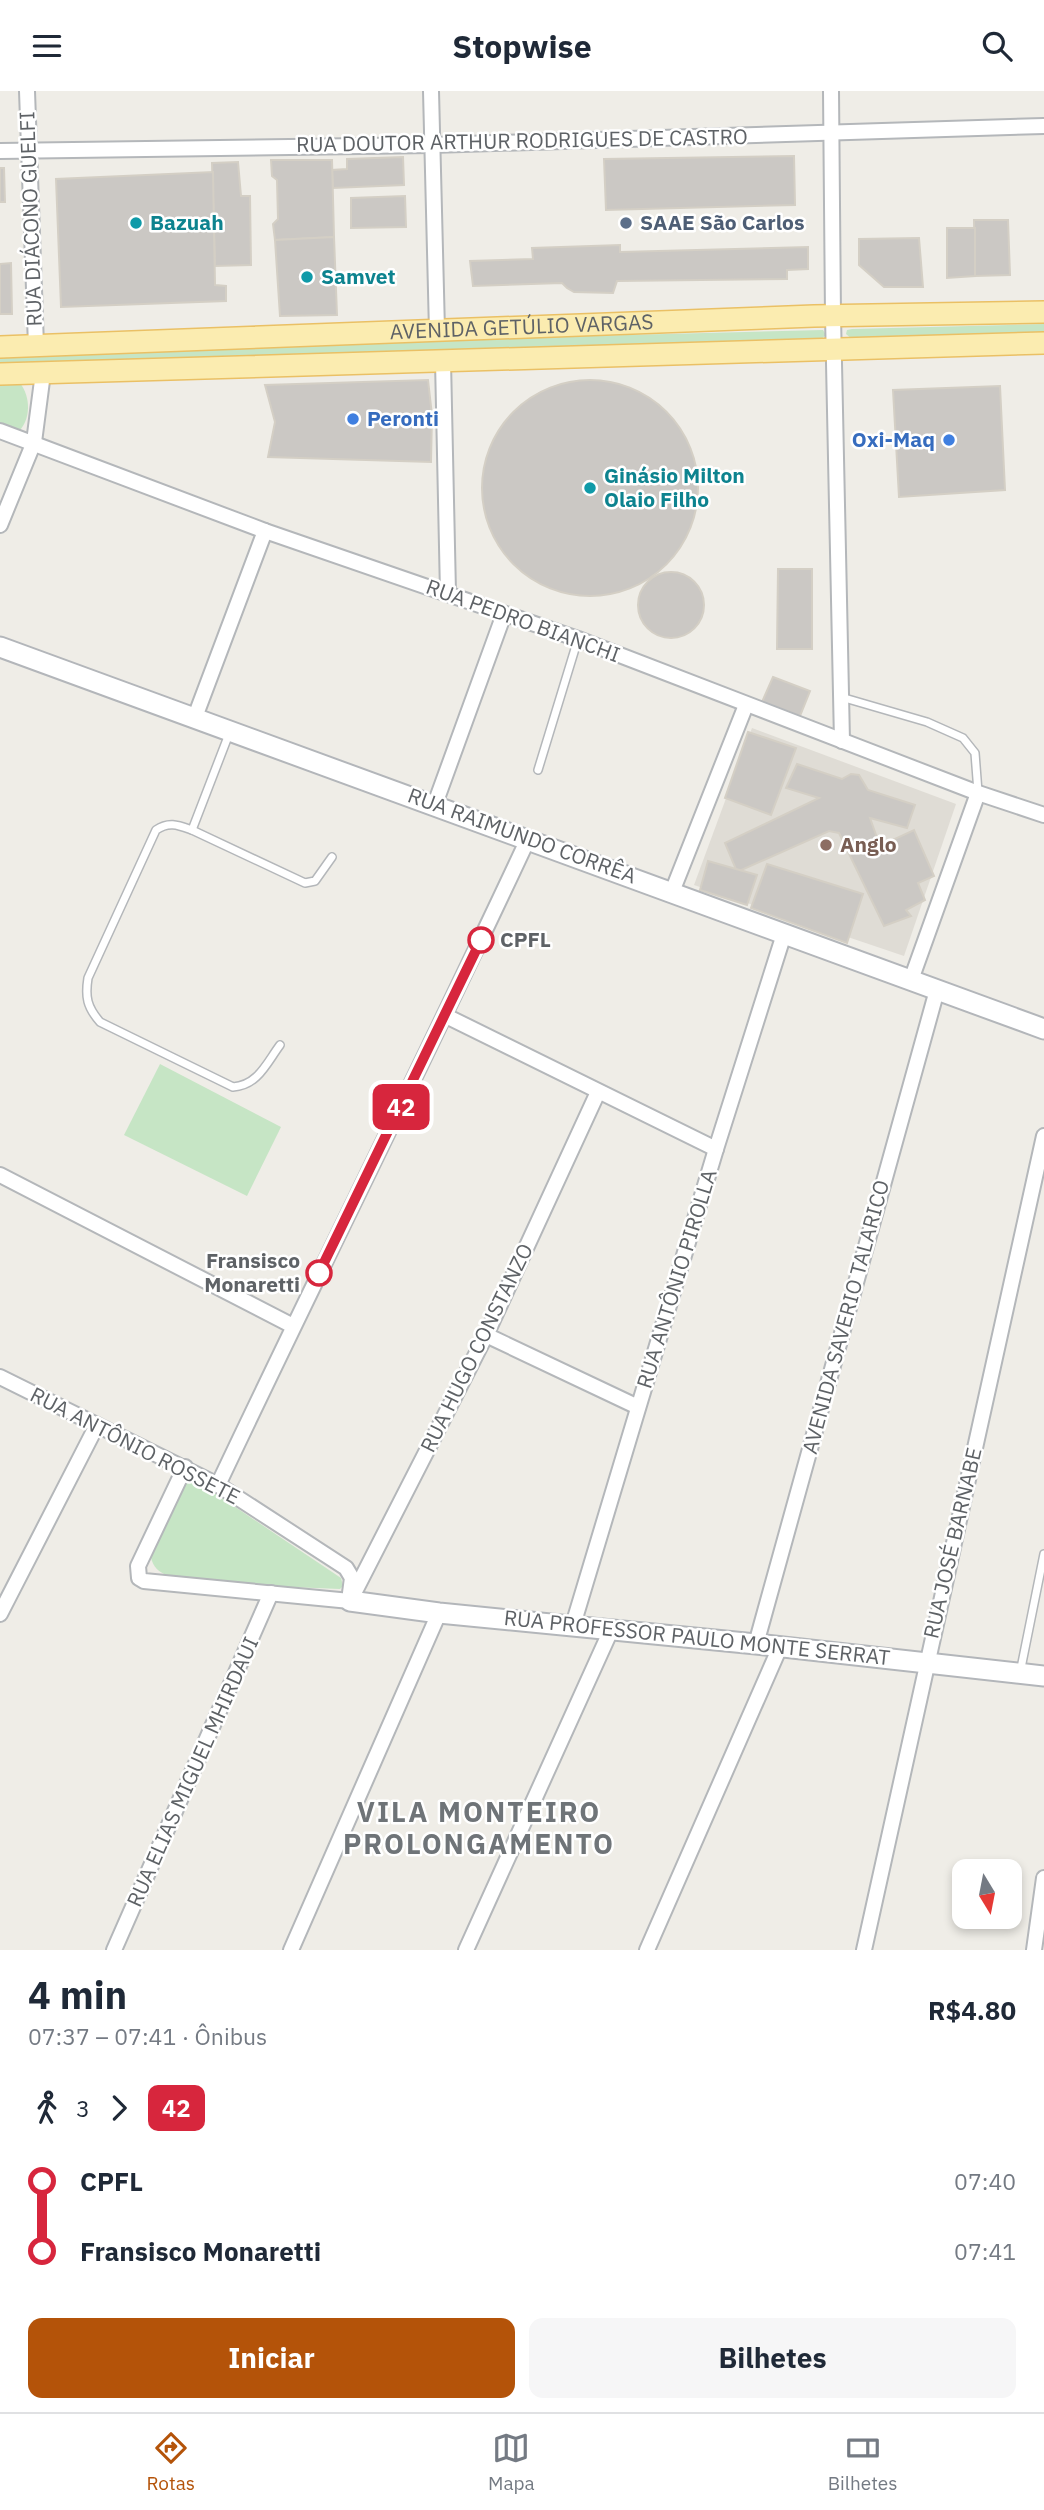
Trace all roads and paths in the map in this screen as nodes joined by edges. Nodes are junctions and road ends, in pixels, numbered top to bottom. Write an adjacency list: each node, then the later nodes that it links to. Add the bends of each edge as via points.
1 (27, 91): 7 (street, RUA DIÁCONO GUELFI)
2 (431, 91): 6 (street)
3 (831, 91): 5 (street)
4 (1044, 126): 5 (street, RUA DOUTOR ARTHUR RODRIGUES DE CASTRO)
5 (833, 133): 6 (street, RUA DOUTOR ARTHUR RODRIGUES DE CASTRO); 10 (street)
6 (432, 145): 7 (street, RUA DOUTOR ARTHUR RODRIGUES DE CASTRO); 11 (street)
7 (30, 150): 8 (street, RUA DOUTOR ARTHUR RODRIGUES DE CASTRO); 13 (street, RUA DIÁCONO GUELFI)
8 (0, 151)
9 (1044, 312): 10 (main road, AVENIDA GETÚLIO VARGAS)
10 (833, 316): 11 (main road, AVENIDA GETÚLIO VARGAS); 15 (street)
11 (437, 331): 13 (main road, AVENIDA GETÚLIO VARGAS)
12 (1044, 343): 15 (main road, AVENIDA GETÚLIO VARGAS)
13 (36, 346): 14 (main road, AVENIDA GETÚLIO VARGAS)
14 (0, 347)
15 (834, 350): 16 (main road, AVENIDA GETÚLIO VARGAS); 27 (street)
16 (443, 361): 17 (main road, AVENIDA GETÚLIO VARGAS); 23 (street)
17 (43, 373): 18 (main road, AVENIDA GETÚLIO VARGAS); 20 (street)
18 (0, 374)
19 (0, 431): 20 (street, RUA PEDRO BIANCHI)
20 (34, 442): 21 (street); 22 (street, RUA PEDRO BIANCHI)
21 (0, 525)
22 (265, 531): 23 (street, RUA PEDRO BIANCHI); 29 (street)
23 (448, 593): 24 (street, RUA PEDRO BIANCHI)
24 (504, 614): 25 (street, RUA PEDRO BIANCHI); 34 (street)
25 (578, 639): 28 (street, RUA PEDRO BIANCHI); 32 (lane)
26 (0, 647): 29 (main road, RUA RAIMUNDO CORRÊA)
27 (841, 697): 31 (street); 33 (lane, via 927,722 963,738 975,753)
28 (746, 705): 31 (street, RUA PEDRO BIANCHI); 39 (street)
29 (195, 717): 30 (main road, RUA RAIMUNDO CORRÊA)
30 (231, 730): 34 (main road, RUA RAIMUNDO CORRÊA); 36 (lane)
31 (842, 741): 33 (street, RUA PEDRO BIANCHI)
32 (538, 769)
33 (978, 793): 35 (street, RUA PEDRO BIANCHI); 41 (street)
34 (435, 804): 37 (main road, RUA RAIMUNDO CORRÊA)
35 (1044, 814)
36 (192, 829): 38 (lane, via 305,883 314,881); 45 (lane, via 164,824 156,830 88,978 85,994 89,1009 100,1022 233,1087 255,1079)
37 (528, 839): 39 (main road, RUA RAIMUNDO CORRÊA); 43 (street)
38 (332, 857)
39 (672, 891): 40 (main road, RUA RAIMUNDO CORRÊA)
40 (784, 934): 41 (main road, RUA RAIMUNDO CORRÊA); 48 (street, RUA ANTÔNIO PIROLLA)
41 (911, 980): 42 (main road, RUA RAIMUNDO CORRÊA)
42 (937, 990): 44 (main road, RUA RAIMUNDO CORRÊA); 64 (street, AVENIDA SAVERIO TALARICO)
43 (446, 1016): 46 (street); 50 (street)
44 (1044, 1029)
45 (280, 1045)
46 (598, 1092): 48 (street); 51 (street, RUA HUGO CONSTANZO)
47 (1044, 1136): 66 (street, RUA JOSÉ BARNABE)
48 (716, 1149): 53 (street, RUA ANTÔNIO PIROLLA)
49 (0, 1175): 50 (street)
50 (293, 1326): 56 (street)
51 (485, 1335): 53 (street); 59 (street, RUA HUGO CONSTANZO)
52 (0, 1377): 54 (street, RUA ANTÔNIO ROSSETE)
53 (638, 1407): 62 (street, RUA ANTÔNIO PIROLLA)
54 (97, 1425): 55 (street, RUA ANTÔNIO ROSSETE); 61 (street)
55 (185, 1467): 56 (street, RUA ANTÔNIO ROSSETE); 58 (street, via 138,1566 139,1579)
56 (218, 1485): 59 (street, RUA ANTÔNIO ROSSETE, via 346,1568 352,1578)
57 (1044, 1553): 67 (lane)
58 (271, 1593): 59 (street); 70 (street, RUA ELIAS MIGUEL MHIRDAUI)
59 (350, 1601): 60 (main road, RUA PROFESSOR PAULO MONTE SERRAT)
60 (439, 1613): 62 (main road, RUA PROFESSOR PAULO MONTE SERRAT); 71 (street)
61 (0, 1614)
62 (573, 1625): 63 (main road, RUA PROFESSOR PAULO MONTE SERRAT)
63 (611, 1630): 64 (main road, RUA PROFESSOR PAULO MONTE SERRAT); 72 (street)
64 (756, 1644): 65 (main road, RUA PROFESSOR PAULO MONTE SERRAT)
65 (780, 1647): 66 (main road, RUA PROFESSOR PAULO MONTE SERRAT); 73 (street)
66 (927, 1661): 67 (main road, RUA PROFESSOR PAULO MONTE SERRAT); 74 (street, RUA JOSÉ BARNABE)
67 (1020, 1674): 68 (main road, RUA PROFESSOR PAULO MONTE SERRAT)
68 (1044, 1676)
69 (1044, 1878): 75 (street)
70 (114, 1950)
71 (291, 1950)
72 (467, 1950)
73 (647, 1950)
74 (864, 1950)
75 (1034, 1950)

